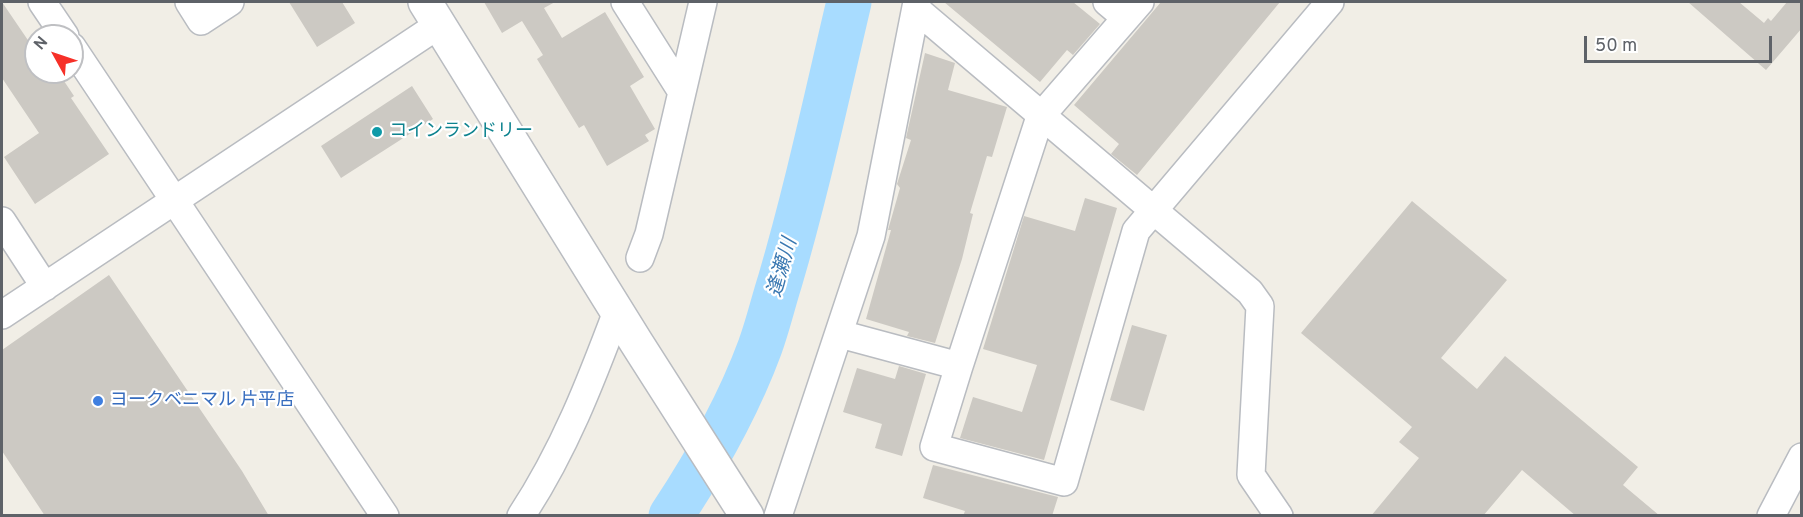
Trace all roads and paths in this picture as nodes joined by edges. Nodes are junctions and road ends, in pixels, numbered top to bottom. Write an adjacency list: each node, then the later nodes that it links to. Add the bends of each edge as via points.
1 (42, 2): 10 (street)
2 (189, 2): 3 (street, via 201,21)
3 (230, 2)
4 (625, 2): 12 (street)
5 (703, 2): 12 (street)
6 (1330, 2): 15 (street)
7 (916, 5): 13 (street); 21 (street, via 871,236)
8 (1124, 7): 13 (street)
9 (433, 13): 14 (street); 19 (street)
10 (57, 24)
11 (84, 65): 14 (street)
12 (682, 92): 17 (street)
13 (1040, 117): 15 (street); 22 (street)
14 (173, 200): 18 (street); 24 (street)
15 (1152, 209): 22 (street, via 1136,231 1064,482 934,447); 28 (street, via 1250,292 1260,306 1251,475)
16 (2, 221): 18 (street)
17 (640, 258)
18 (45, 286): 20 (street)
19 (618, 309): 25 (street, via 584,399 546,477); 26 (street)
20 (2, 315)
21 (840, 334): 22 (street); 27 (street)
22 (959, 366)
23 (1802, 457): 29 (street)
24 (385, 516)
25 (521, 516)
26 (747, 516)
27 (778, 516)
28 (1280, 516)
29 (1771, 516)

